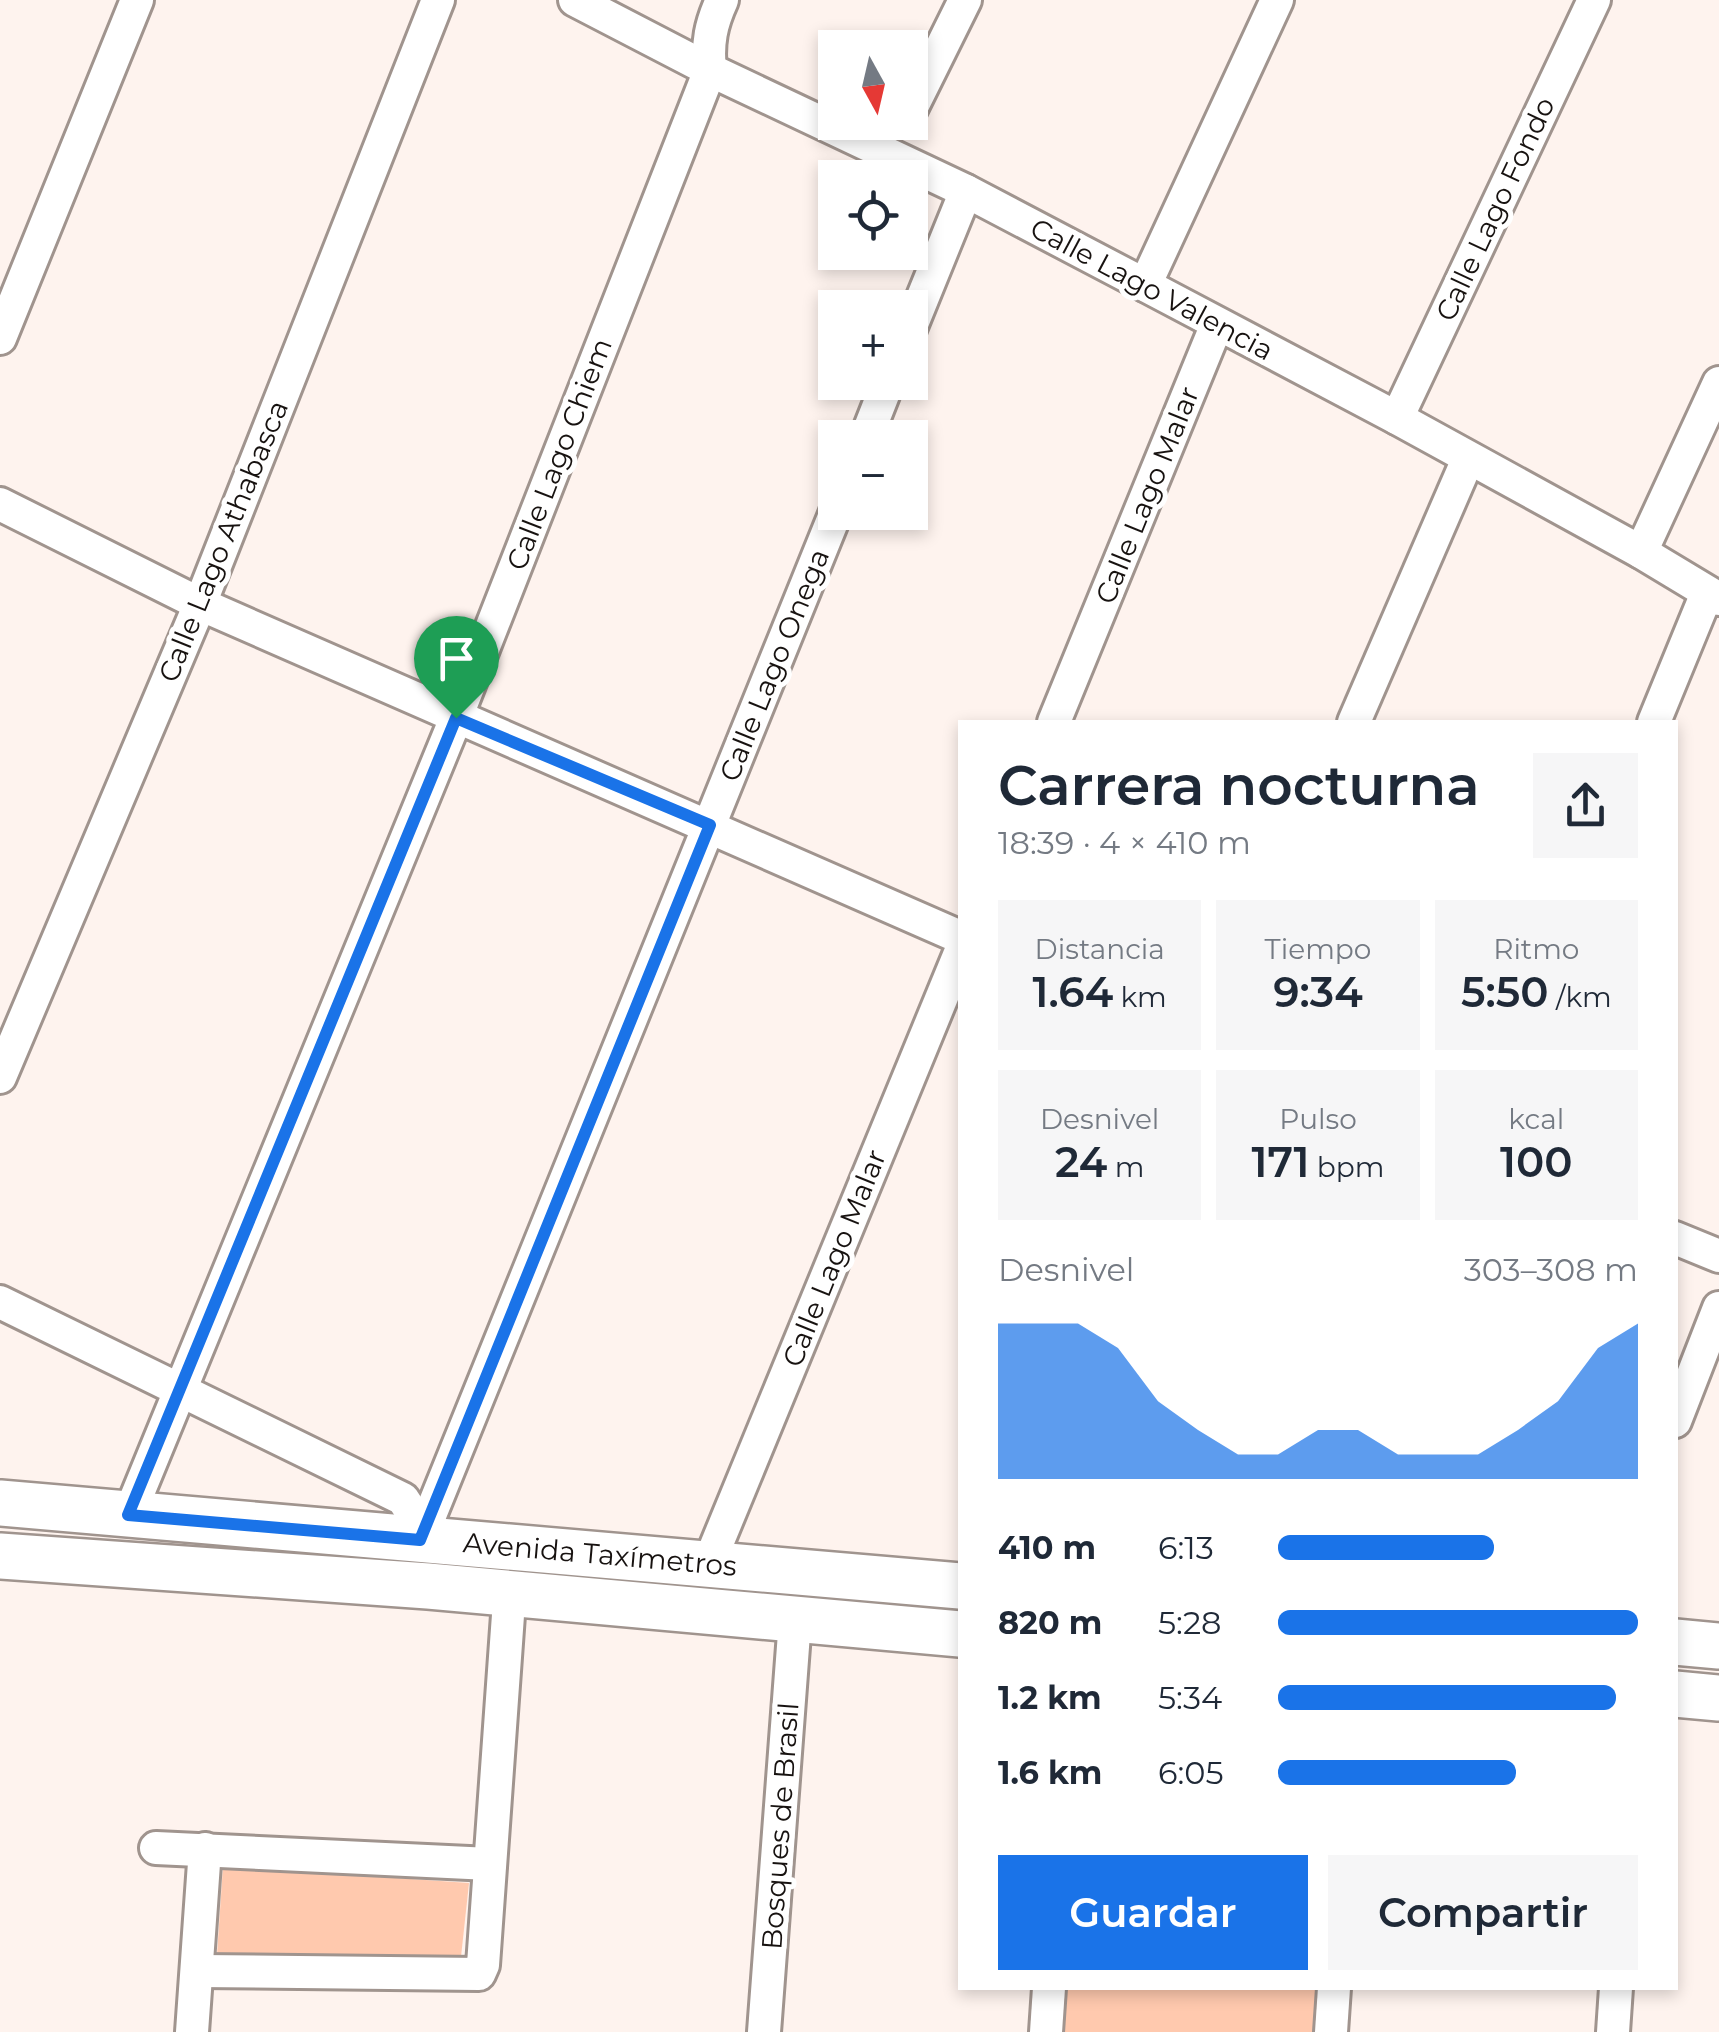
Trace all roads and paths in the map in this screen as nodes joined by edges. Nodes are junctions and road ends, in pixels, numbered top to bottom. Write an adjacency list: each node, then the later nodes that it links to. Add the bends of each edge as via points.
1 (137, 0): 16 (street)
2 (438, 0): 24 (street, Calle Lago Athabasca)
3 (575, 0): 8 (street, Calle Lago Valencia)
4 (722, 0): 8 (street, Calle Lago Chiem, via 707,48)
5 (966, 0): 9 (street)
6 (1277, 0): 13 (street)
7 (1594, 0): 18 (street, Calle Lago Fondo)
8 (710, 70): 11 (street, Calle Lago Valencia); 25 (street, Calle Lago Chiem)
9 (928, 75)
10 (895, 140): 11 (street)
11 (888, 154): 12 (street, Calle Lago Valencia)
12 (966, 191): 13 (street, Calle Lago Valencia); 14 (street)
13 (1146, 285): 15 (street, Calle Lago Valencia)
14 (926, 290)
15 (1217, 324): 18 (street, Calle Lago Valencia); 26 (street, Calle Lago Malar)
16 (0, 338)
17 (1719, 383): 22 (street)
18 (1397, 418): 19 (street, Calle Lago Valencia)
19 (1468, 459): 22 (street, Calle Lago Valencia); 27 (street)
20 (0, 504): 24 (street)
21 (829, 530): 29 (street, Calle Lago Onega)
22 (1641, 552): 23 (street, Calle Lago Valencia)
23 (1713, 596): 28 (street)
24 (200, 604): 25 (street); 32 (street, Calle Lago Athabasca)
25 (456, 718): 29 (street); 37 (street, Calle Lago Chiem)
26 (1055, 720)
27 (1355, 720)
28 (1655, 720)
29 (710, 825): 30 (street); 41 (street, Calle Lago Onega)
30 (958, 936)
31 (958, 958): 43 (street, Calle Lago Malar)
32 (0, 1078)
33 (1678, 1239): 34 (street)
34 (1719, 1256)
35 (0, 1302): 37 (street)
36 (1719, 1308): 38 (street)
37 (179, 1392): 40 (street, Calle Lago Chiem); 41 (street, via 402,1499)
38 (1678, 1413)
39 (5, 1503): 40 (main road, Avenida Taxímetros); 42 (main road)
40 (128, 1515): 41 (main road, Avenida Taxímetros)
41 (420, 1540): 43 (main road, Avenida Taxímetros)
42 (2, 1556): 45 (main road, Avenida Taxímetros)
43 (709, 1562): 44 (main road, Avenida Taxímetros)
44 (958, 1586)
45 (512, 1595): 46 (main road, Avenida Taxímetros); 54 (street)
46 (795, 1620): 47 (main road, Avenida Taxímetros); 60 (street, Bosques de Brasil)
47 (958, 1634)
48 (1678, 1642): 49 (main road)
49 (1719, 1646)
50 (1678, 1694): 51 (main road)
51 (1719, 1698)
52 (156, 1848): 53 (street)
53 (205, 1849): 54 (street); 55 (street)
54 (490, 1864): 55 (street, via 482,1965 475,1976)
55 (198, 1971): 59 (street)
56 (1049, 1990): 61 (street)
57 (1334, 1990): 62 (street)
58 (1616, 1990): 63 (street)
59 (192, 2032)
60 (764, 2032)
61 (1046, 2032)
62 (1331, 2032)
63 (1612, 2032)

